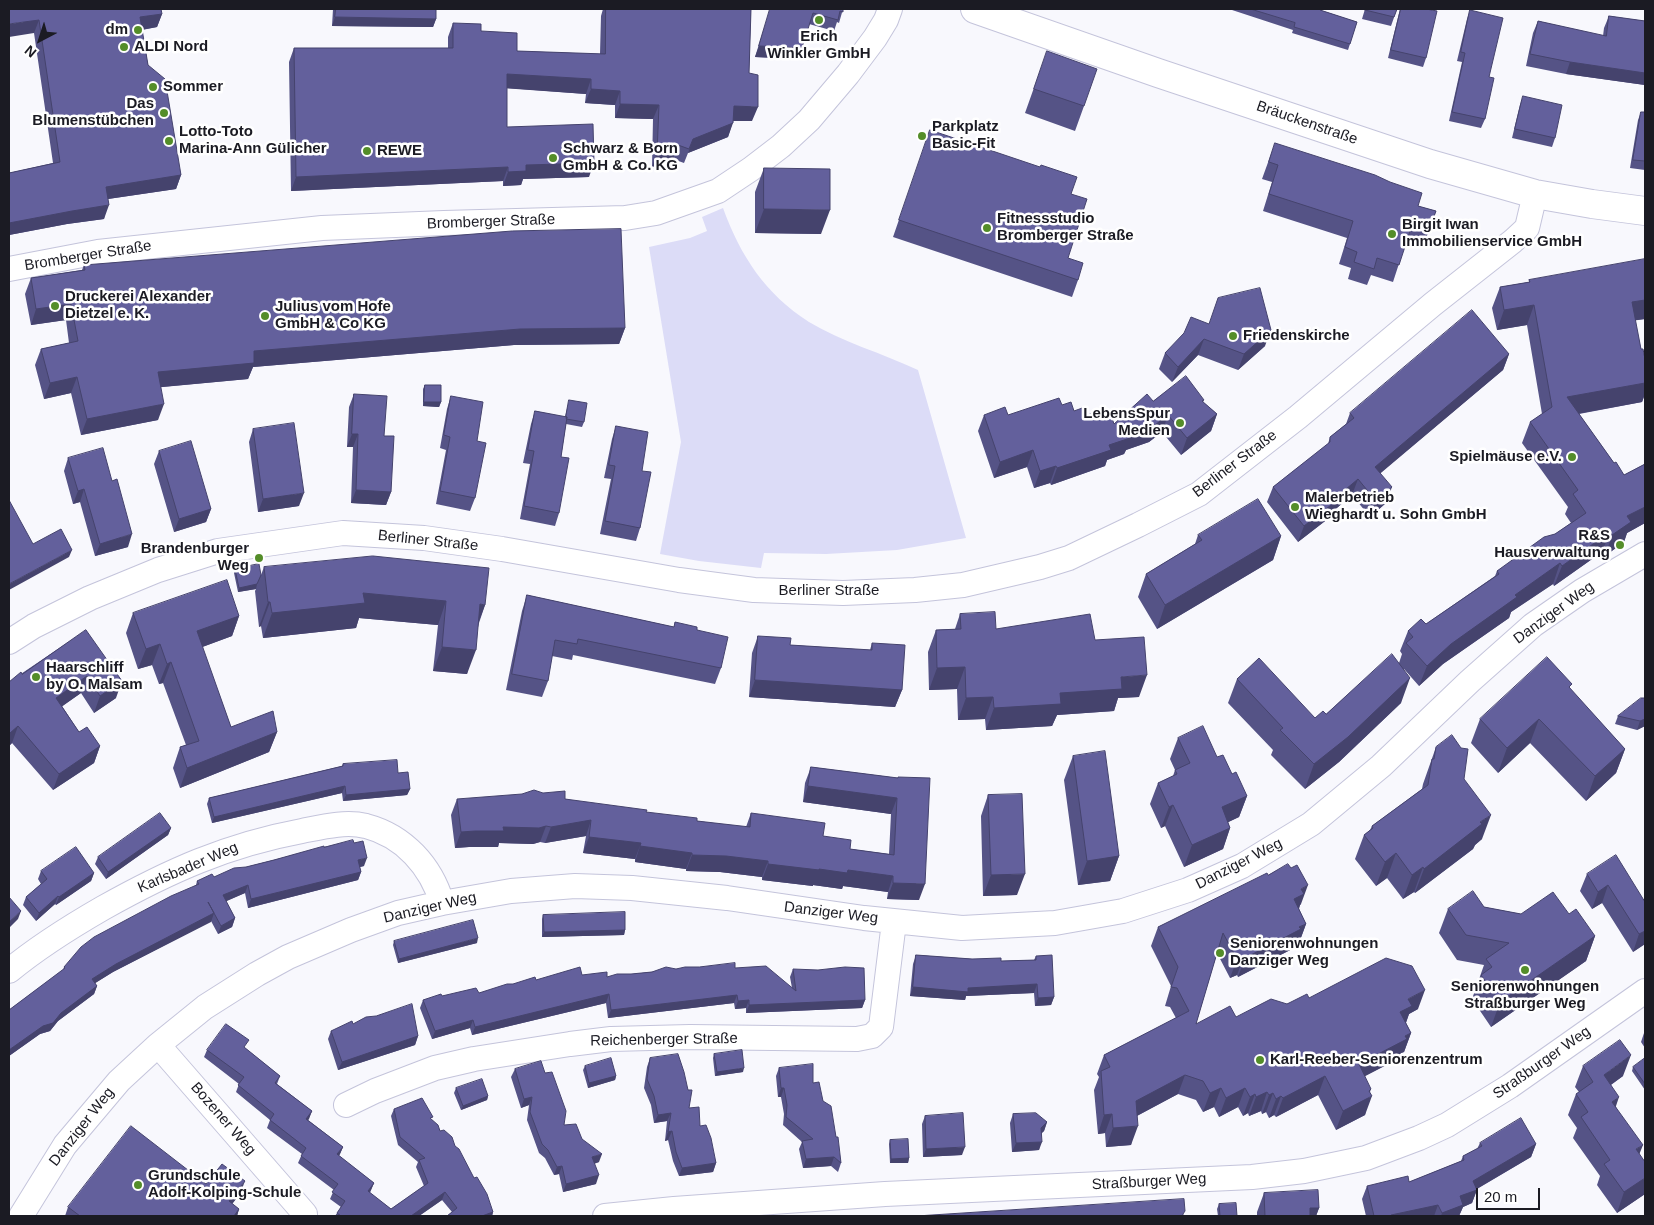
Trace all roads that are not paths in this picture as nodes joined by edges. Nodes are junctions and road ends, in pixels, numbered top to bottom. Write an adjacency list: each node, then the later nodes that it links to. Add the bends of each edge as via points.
1 (890, 9): 5 (street, Bromberger Straße, via 875,38 848,74 809,120 781,146 718,191 656,212 625,218 322,228 98,252)
2 (975, 9): 3 (main road, Bräuckenstraße, via 1430,164)
3 (1535, 194): 4 (main road, Bräuckenstraße); 7 (street, Berliner Straße, via 1527,228 1514,241 1199,494 1069,558 1040,567 963,585 915,590 843,593 754,590 424,538 343,533 218,551 158,570 90,598)
4 (1645, 211)
5 (9, 269)
6 (1645, 554): 9 (street, Danziger Weg, via 1582,591 1533,626 1359,785 1311,824 1242,866 1148,904 1055,924 962,928)
7 (9, 642)
8 (442, 902): 9 (street, Danziger Weg, via 511,891 575,886 632,888); 10 (street, Karlsbader Weg, via 421,860 388,834 364,826 327,826 253,841 176,870 80,921); 12 (street, Danziger Weg, via 374,921 288,957 205,1006)
9 (894, 922): 13 (street, Reichenberger Straße, via 880,1027 872,1036 823,1040 611,1039 570,1044 436,1068)
10 (9, 972)
11 (1645, 991): 16 (street, Straßburger Weg, via 1510,1086 1447,1125 1343,1164 1252,1177 885,1194)
12 (158, 1045): 14 (street, Danziger Weg, via 119,1081 64,1145); 15 (street, Bozener Weg, via 274,1177 305,1214)
13 (346, 1105)
14 (21, 1216)
15 (303, 1216)
16 (605, 1216)

